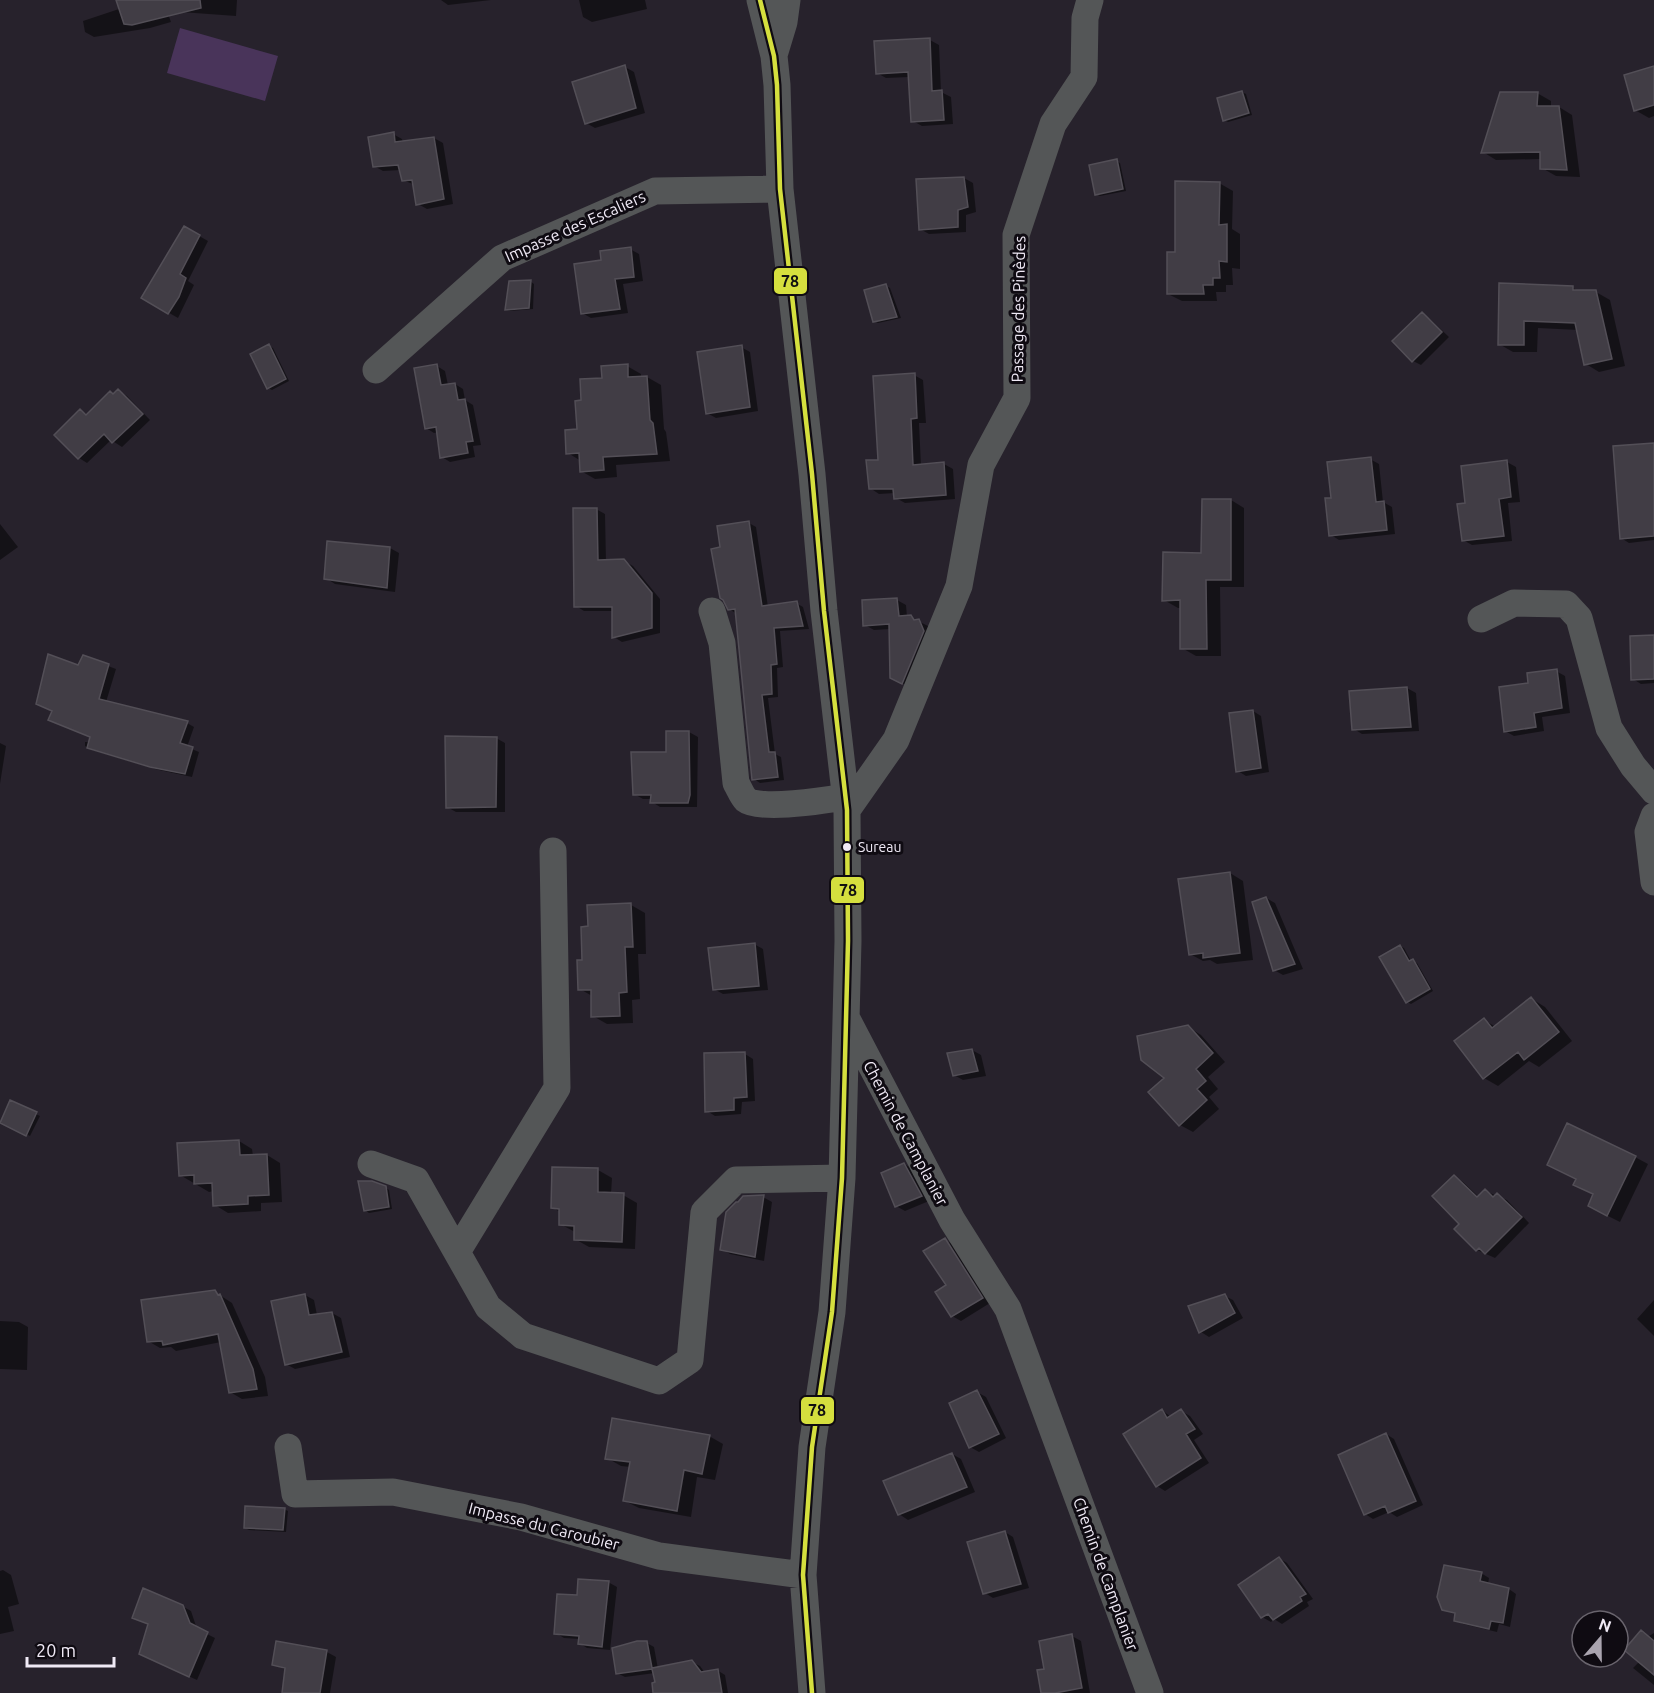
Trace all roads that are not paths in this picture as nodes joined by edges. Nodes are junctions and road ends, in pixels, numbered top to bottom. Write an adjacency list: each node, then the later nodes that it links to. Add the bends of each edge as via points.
1 (760, 0): 4 (street, Chemin de Camplanier)
2 (787, 0): 4 (street)
3 (1090, 0): 10 (street, Passage des Pinèdes, via 1085,18 1084,77 1053,124 1016,236 1017,398 981,465 959,586 896,740)
4 (774, 56): 5 (street, Chemin de Camplanier)
5 (780, 189): 6 (street, Impasse des Escaliers, via 655,190 502,258); 10 (street, Chemin de Camplanier)
6 (376, 370)
7 (712, 611): 10 (street, via 722,643 736,783 746,800 759,805)
8 (1481, 619): 9 (street, via 1514,603 1566,604 1579,618 1609,728)
9 (1654, 791)
10 (846, 803): 14 (street, Chemin de Camplanier)
11 (1654, 816): 13 (street, via 1648,832)
12 (553, 851): 17 (street, via 557,1088)
13 (1654, 882)
14 (846, 1018): 16 (street); 21 (street, Chemin de Camplanier, via 952,1220 1008,1309)
15 (371, 1164): 17 (street, via 416,1180)
16 (842, 1178): 17 (street, via 736,1180 704,1212 690,1360 659,1381 523,1336 488,1307); 19 (street, via 832,1312 812,1446)
17 (457, 1252)
18 (288, 1447): 19 (street, Impasse du Caroubier, via 295,1494 393,1492 521,1517 659,1556)
19 (802, 1575): 20 (street)
20 (812, 1693)
21 (1150, 1693)

